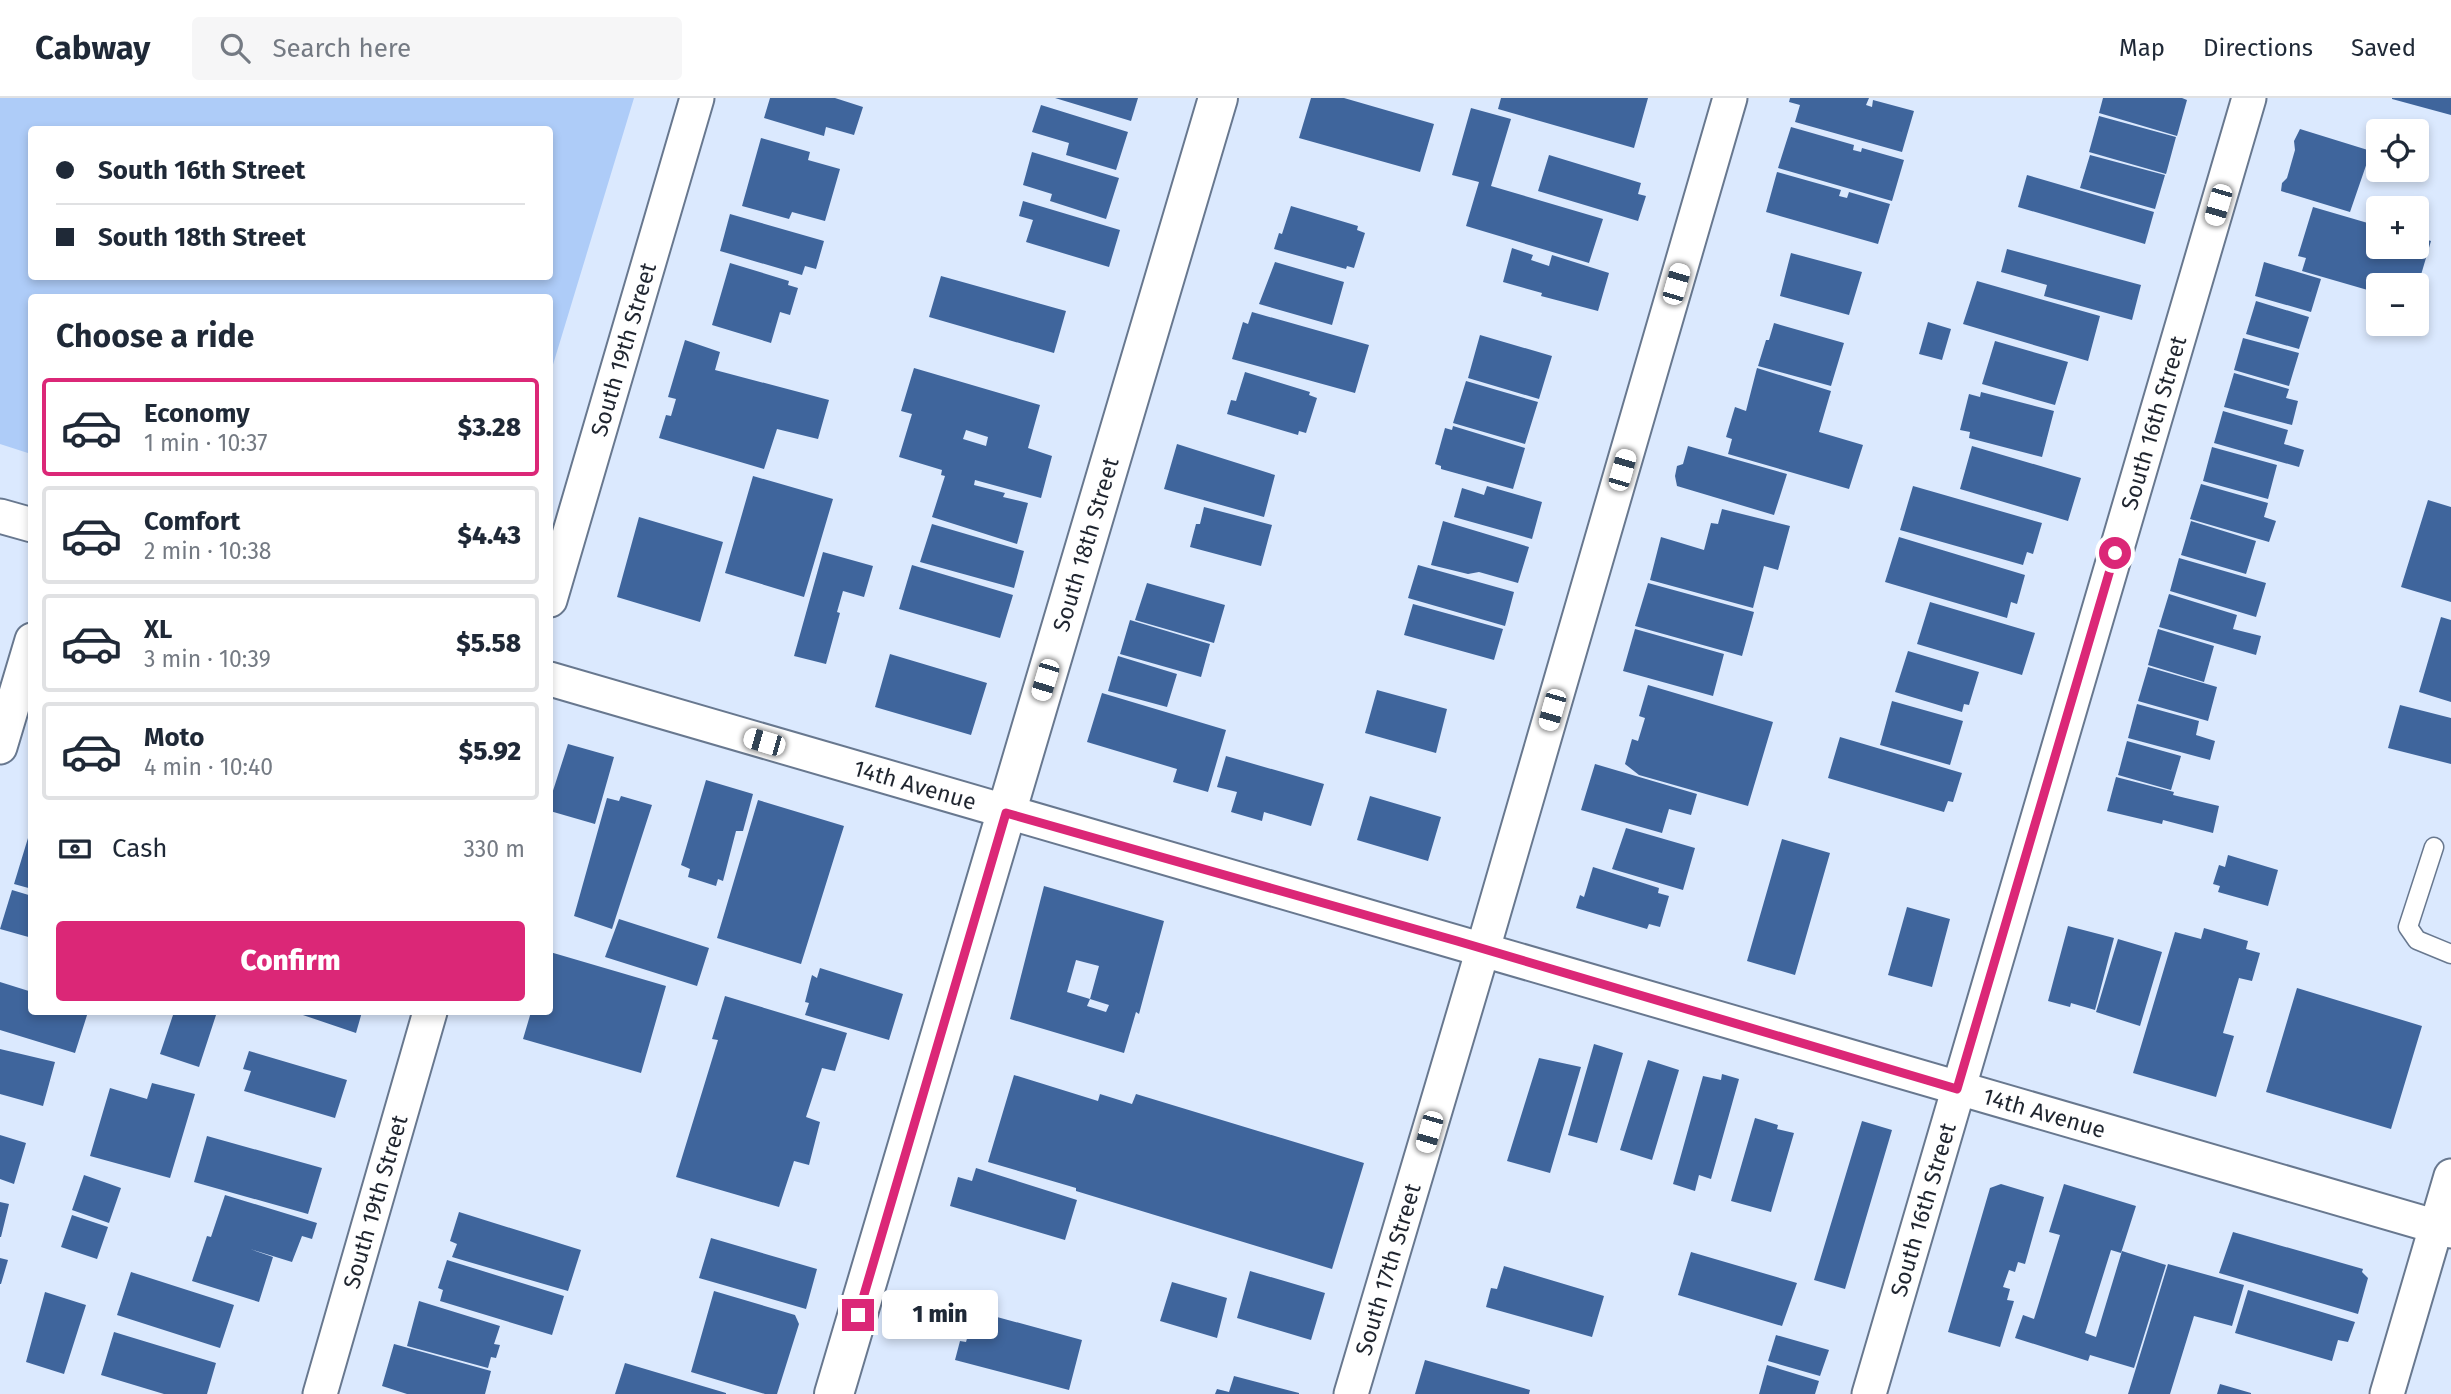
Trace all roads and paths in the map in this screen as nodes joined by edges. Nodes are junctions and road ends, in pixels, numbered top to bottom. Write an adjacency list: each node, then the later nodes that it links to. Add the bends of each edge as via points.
1 (696, 98): 7 (street, South 19th Street)
2 (1218, 98): 11 (street, South 18th Street)
3 (1730, 98): 13 (street, South 17th Street)
4 (2249, 98): 16 (street, South 16th Street)
5 (0, 516): 6 (street)
6 (28, 524)
7 (553, 590)
8 (28, 653): 10 (street)
9 (553, 681): 11 (street, 14th Avenue)
10 (0, 747)
11 (1006, 813): 13 (street, 14th Avenue); 20 (street, South 18th Street)
12 (2434, 847): 14 (lane, via 2408,927 2417,940)
13 (1483, 949): 16 (street, 14th Avenue); 21 (street, South 17th Street)
14 (2451, 954)
15 (429, 1015): 19 (street, South 19th Street)
16 (1957, 1089): 18 (street, 14th Avenue); 22 (street, South 16th Street)
17 (2451, 1176): 18 (street)
18 (2443, 1228): 23 (street)
19 (320, 1394)
20 (834, 1394)
21 (1351, 1394)
22 (1869, 1394)
23 (2387, 1394)

